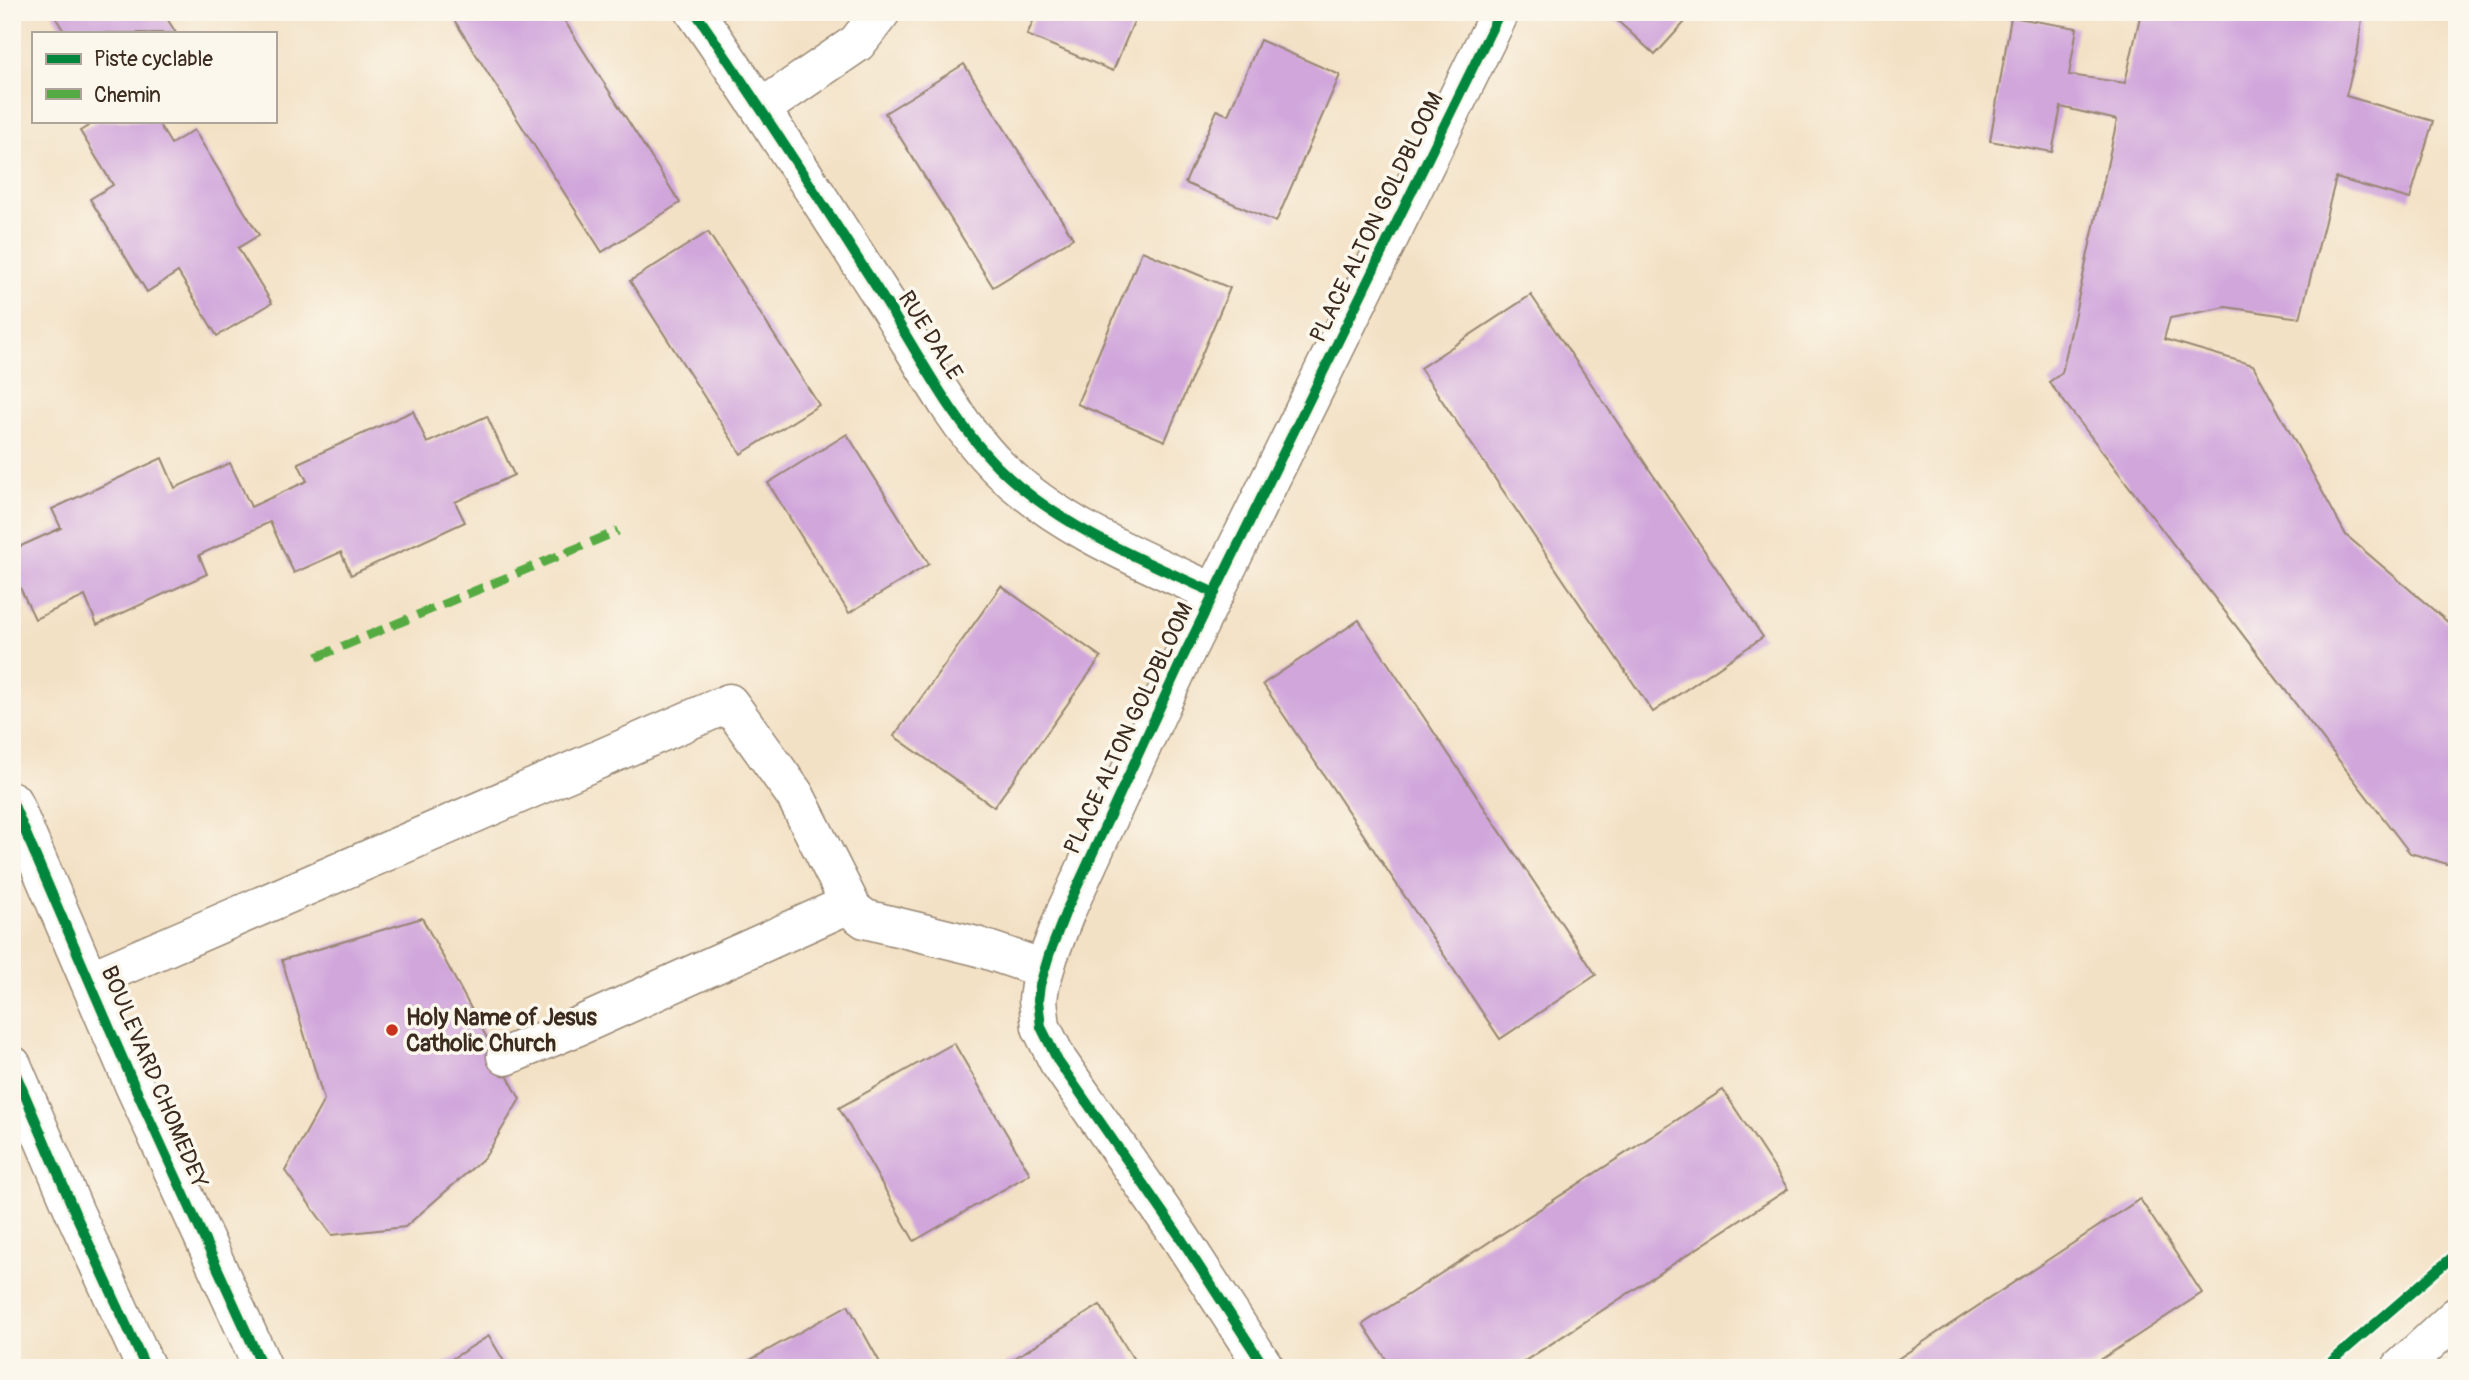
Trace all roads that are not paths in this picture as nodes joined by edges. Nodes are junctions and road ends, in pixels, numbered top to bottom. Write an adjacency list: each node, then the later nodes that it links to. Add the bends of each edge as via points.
1 (695, 12): 4 (street, RUE DALE)
2 (881, 12): 4 (street, via 857,43)
3 (1500, 12): 5 (street, PLACE ALTON GOLDBLOOM)
4 (762, 108): 5 (street, RUE DALE, via 957,415 996,465 1078,527)
5 (1215, 593): 8 (street, PLACE ALTON GOLDBLOOM, via 1072,898)
6 (12, 801): 9 (street, BOULEVARD CHOMEDEY)
7 (849, 904): 8 (street, via 865,919 976,946); 9 (street, via 795,795 729,703); 10 (street)
8 (1044, 969): 15 (street, PLACE ALTON GOLDBLOOM, via 1038,1000 1048,1044)
9 (90, 980): 14 (street, BOULEVARD CHOMEDEY)
10 (506, 1056)
11 (12, 1065): 13 (street)
12 (2457, 1316): 16 (street)
13 (146, 1368)
14 (263, 1368)
15 (1265, 1368)
16 (2401, 1368)

